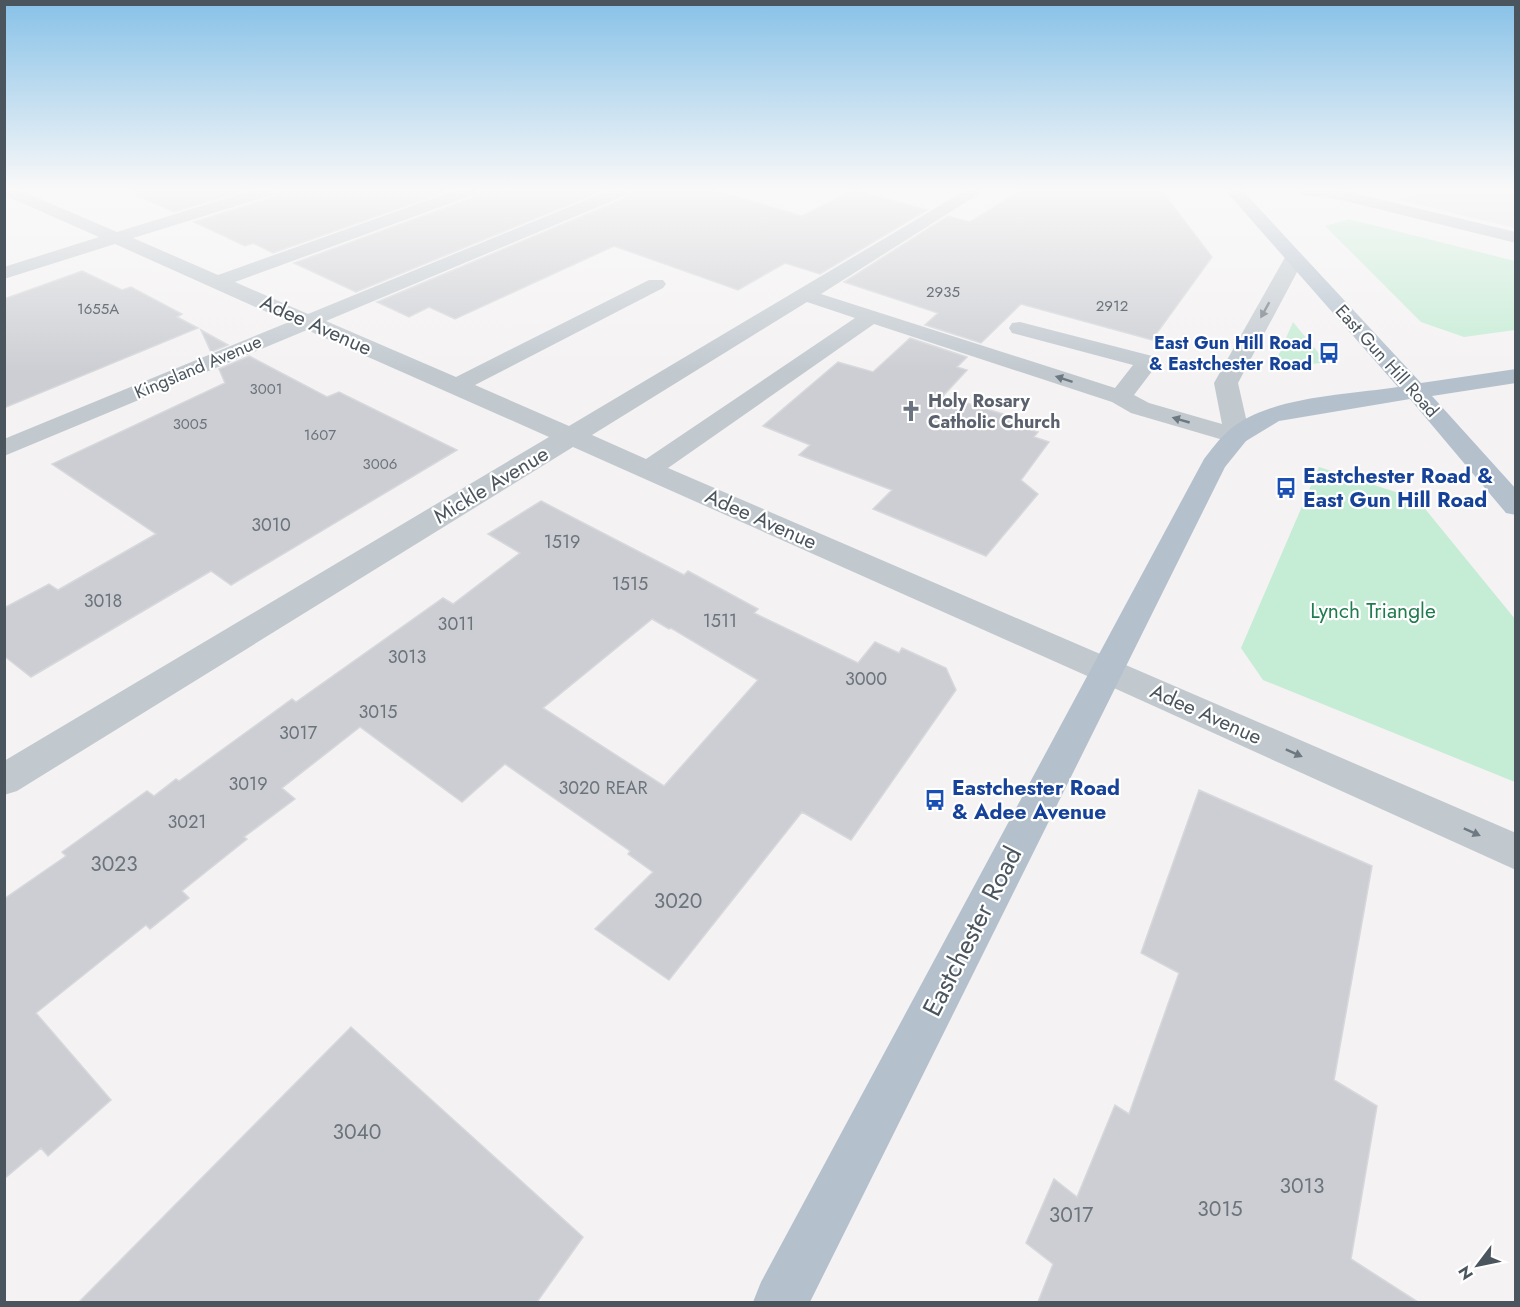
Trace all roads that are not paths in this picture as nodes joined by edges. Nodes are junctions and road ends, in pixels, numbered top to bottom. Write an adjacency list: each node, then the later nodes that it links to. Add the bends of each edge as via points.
1 (74, 251): 8 (street)
2 (146, 251): 9 (street, Adee Avenue)
3 (302, 251): 9 (street)
4 (475, 251): 13 (street, Kingsland Avenue)
5 (875, 251): 11 (street, Mickle Avenue)
6 (1287, 251): 7 (main road, East Gun Hill Road)
7 (1294, 259): 17 (main road, East Gun Hill Road); 19 (street, one-way to 19, via 1226,382)
8 (4, 273)
9 (218, 282): 13 (street, Adee Avenue)
10 (656, 284): 16 (street)
11 (805, 294): 12 (street); 20 (street, Mickle Avenue)
12 (872, 316): 18 (street, one-way to 12); 22 (street)
13 (308, 321): 16 (street, Adee Avenue); 21 (street, Kingsland Avenue)
14 (1020, 328): 18 (street, via 1148,362)
15 (1515, 376): 17 (main road, Eastchester Road)
16 (456, 386): 20 (street, Adee Avenue)
17 (1415, 391): 19 (main road, Eastchester Road, via 1301,409 1271,417); 23 (main road, East Gun Hill Road)
18 (1120, 397): 19 (street, one-way to 18, via 1140,408)
19 (1237, 436): 24 (main road, Eastchester Road, via 1213,465)
20 (571, 437): 22 (street, Adee Avenue); 25 (street, Mickle Avenue)
21 (4, 448)
22 (647, 470): 24 (street, Adee Avenue)
23 (1515, 507)
24 (1106, 670): 26 (street, Adee Avenue, one-way to 26); 27 (main road, Eastchester Road)
25 (4, 780)
26 (1515, 852)
27 (781, 1302)

